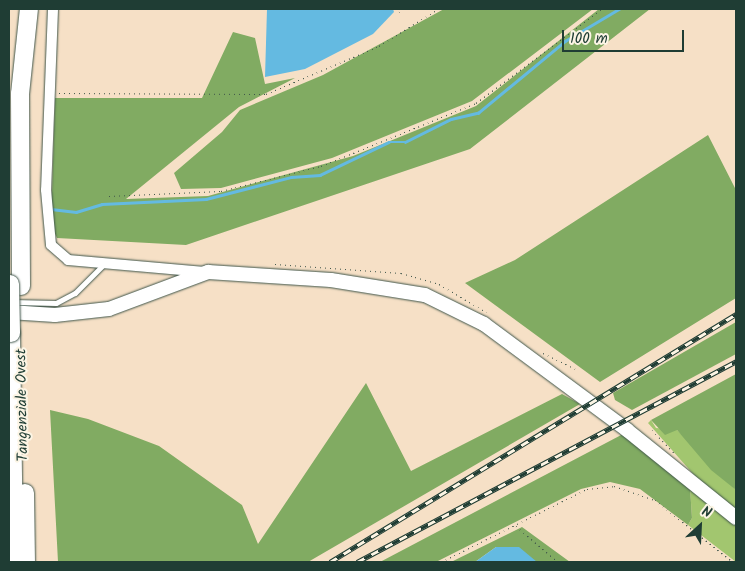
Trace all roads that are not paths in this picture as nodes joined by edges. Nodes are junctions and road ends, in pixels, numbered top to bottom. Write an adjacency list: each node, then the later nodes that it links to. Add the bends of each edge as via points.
1 (18, 9): 8 (highway, Tangenziale Ovest, via 10,91)
2 (29, 9): 8 (highway, Tangenziale Ovest, via 20,94)
3 (54, 9): 4 (street, via 46,198 51,245 68,260)
4 (104, 264): 5 (street); 10 (lane, via 75,293 56,303)
5 (162, 267): 6 (street); 7 (street, via 170,275)
6 (208, 272): 7 (street); 14 (street, via 331,280 425,295 453,305 627,430)
7 (170, 283): 12 (street, via 109,309)
8 (15, 285): 13 (highway, Tangenziale Ovest, bridge)
9 (9, 301): 10 (lane)
10 (41, 304): 12 (lane)
11 (9, 312): 12 (street)
12 (30, 315)
13 (16, 333): 15 (highway, Tangenziale Ovest); 16 (highway, Tangenziale Ovest)
14 (736, 518)
15 (14, 562)
16 (26, 562)

